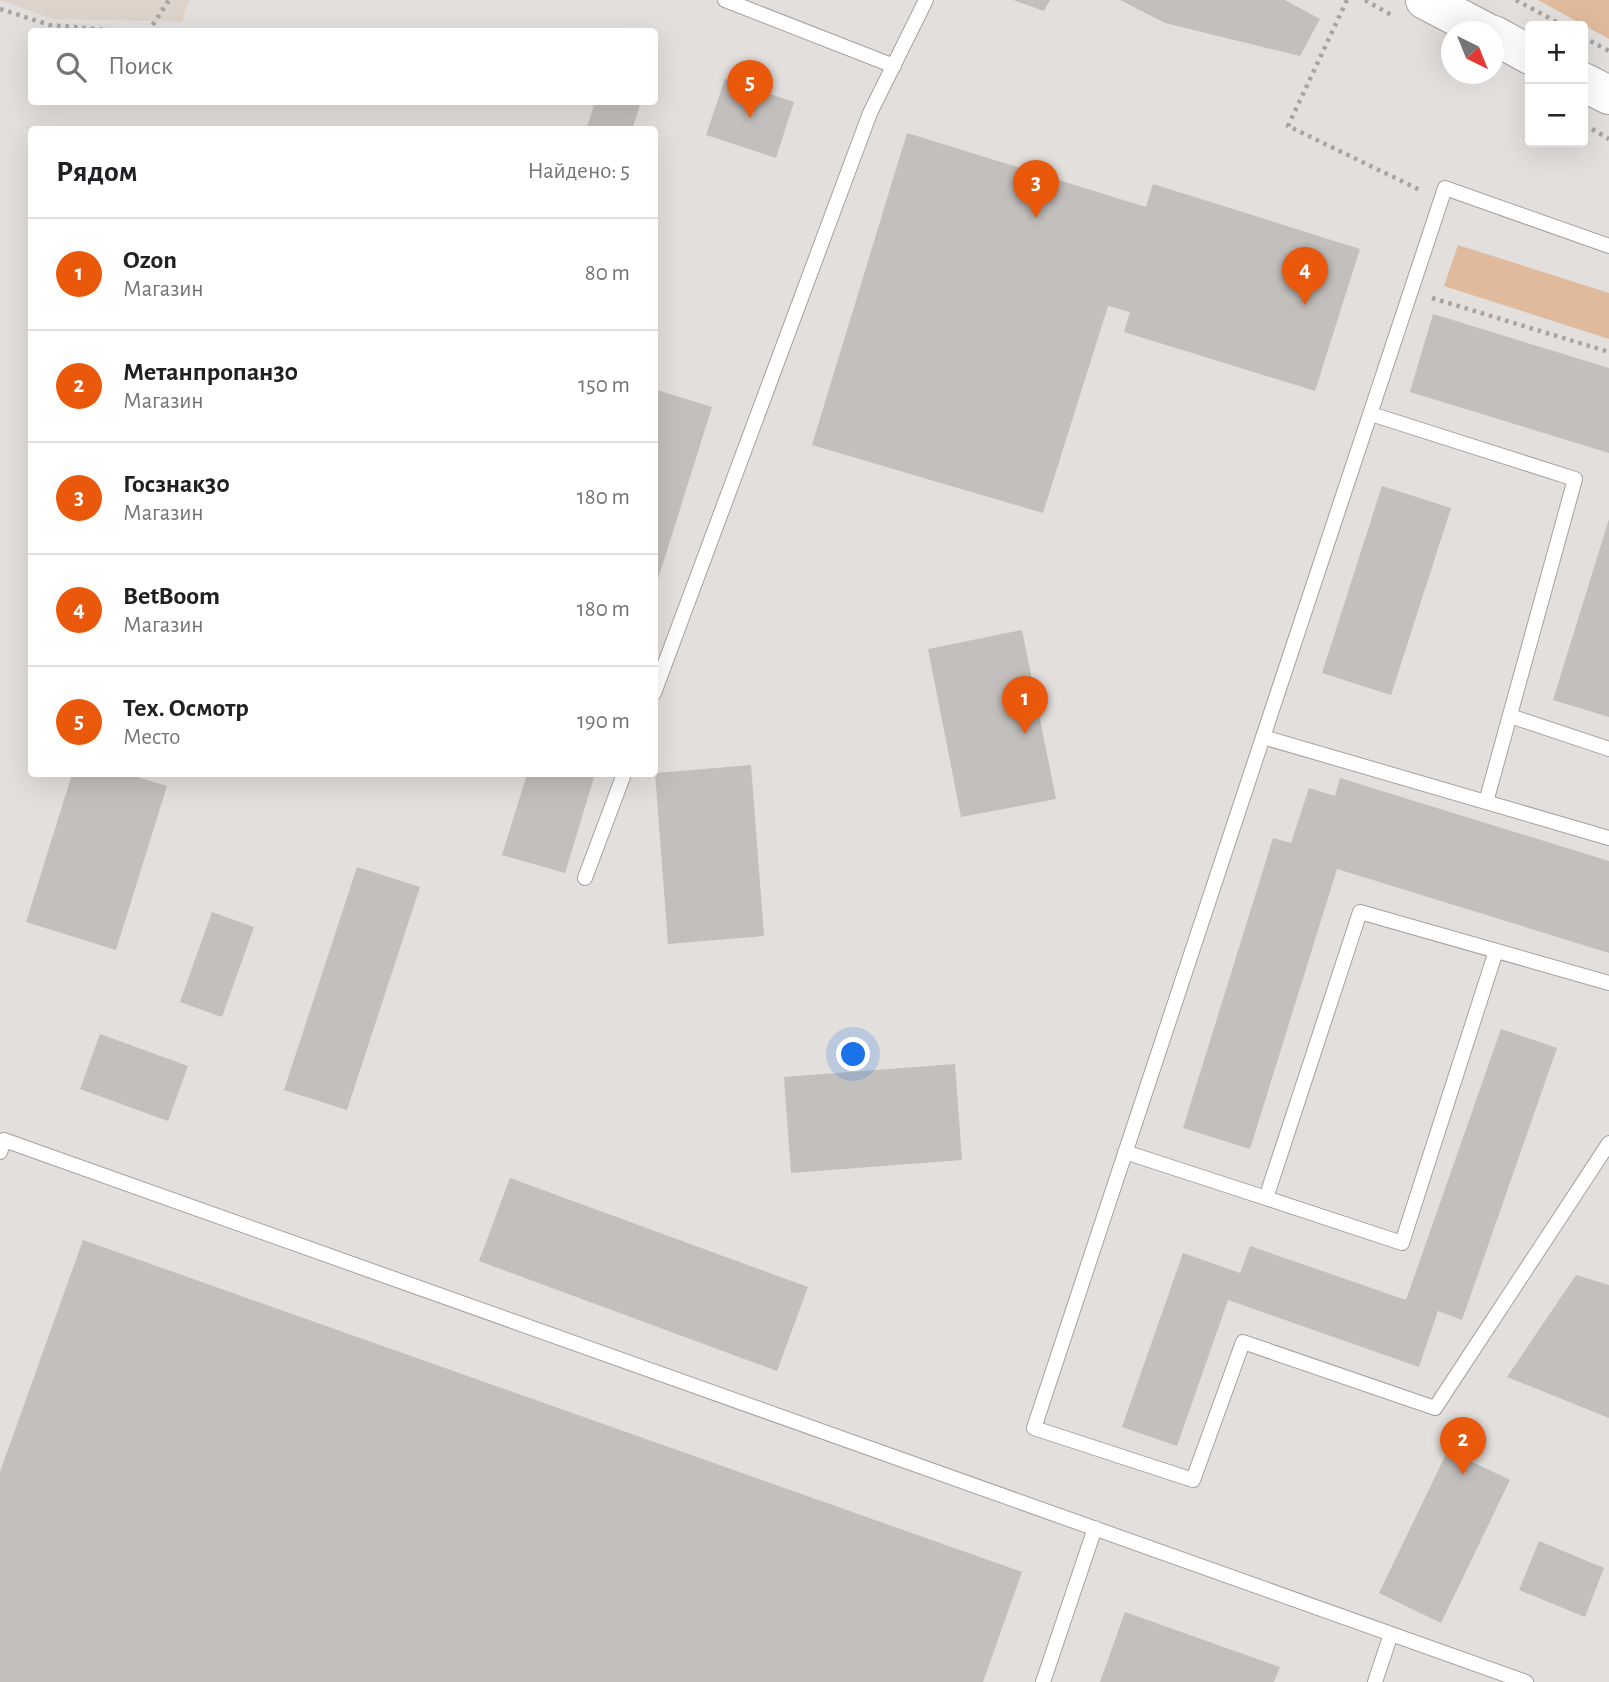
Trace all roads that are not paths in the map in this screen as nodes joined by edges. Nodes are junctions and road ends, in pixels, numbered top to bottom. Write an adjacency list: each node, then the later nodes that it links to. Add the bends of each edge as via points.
1 (725, 0): 7 (lane)
2 (926, 0): 7 (lane)
3 (1425, 0): 4 (main road)
4 (1465, 21)
5 (1504, 42): 6 (main road)
6 (1525, 52)
7 (894, 65): 12 (lane, via 870,113)
8 (1587, 84): 9 (main road)
9 (1609, 95)
10 (1609, 246): 11 (lane, via 1445,188)
11 (1371, 414): 13 (lane, via 1575,479); 14 (lane)
12 (658, 682)
13 (1510, 716): 15 (lane); 17 (lane)
14 (1263, 737): 17 (lane); 24 (lane)
15 (1609, 749)
16 (623, 777): 19 (lane)
17 (1486, 802): 18 (lane)
18 (1609, 838)
19 (585, 878)
20 (1496, 951): 21 (lane); 25 (lane, via 1360,912); 25 (lane, via 1402,1243)
21 (1609, 983)
22 (1609, 1143): 24 (lane, via 1435,1408 1243,1342 1193,1480 1034,1428)
23 (0, 1152): 26 (lane, via 4,1140)
24 (1125, 1152): 25 (lane)
25 (1266, 1198)
26 (1095, 1528): 27 (lane); 28 (lane)
27 (1391, 1634): 29 (lane); 30 (lane)
28 (1043, 1682)
29 (1375, 1682)
30 (1526, 1682)

